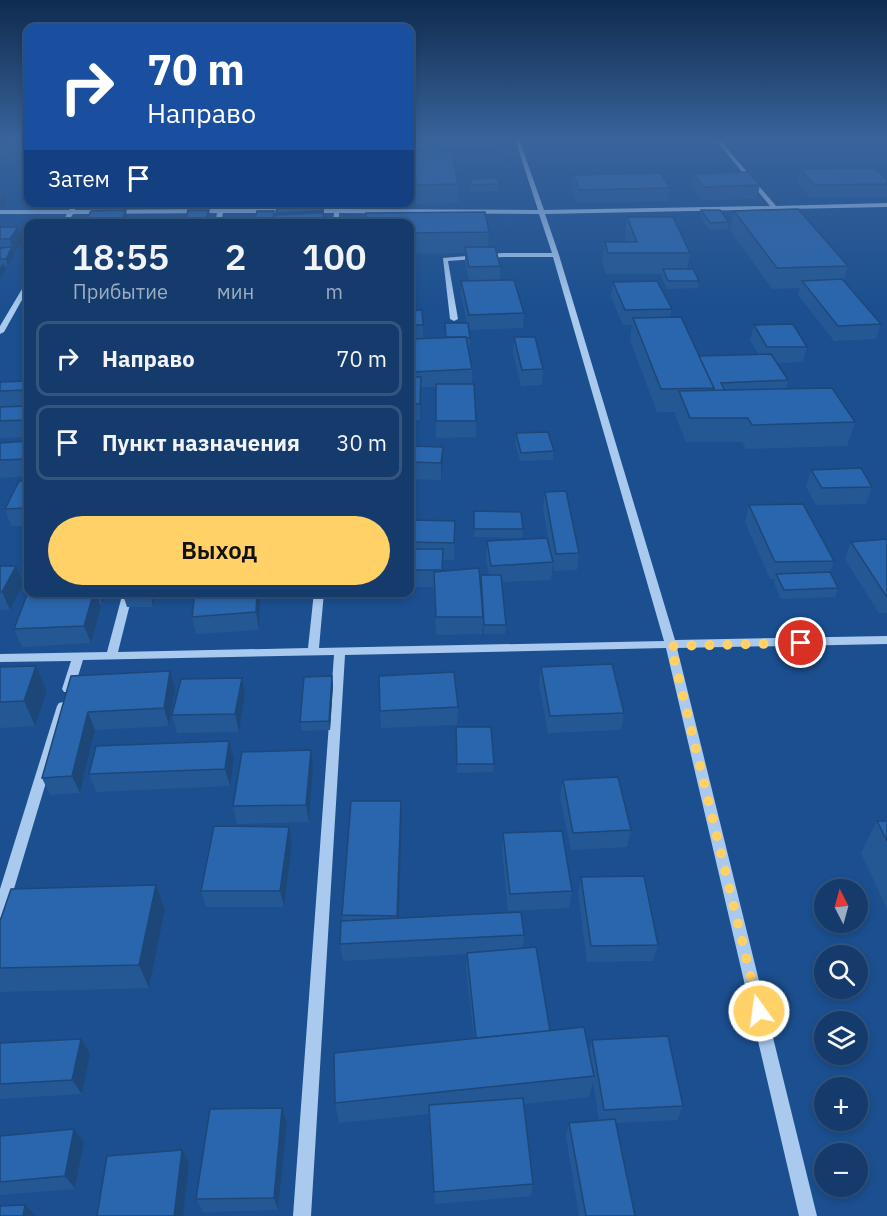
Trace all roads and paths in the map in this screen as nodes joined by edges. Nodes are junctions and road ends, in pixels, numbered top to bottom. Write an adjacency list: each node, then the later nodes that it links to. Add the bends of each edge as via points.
1 (537, 196): 12 (street)
2 (765, 196): 7 (street)
3 (887, 205): 7 (street)
4 (74, 207): 8 (street)
5 (220, 207): 9 (street)
6 (337, 207): 11 (street)
7 (774, 207): 12 (street)
8 (72, 211): 9 (street); 10 (street); 13 (street)
9 (219, 211): 11 (street); 14 (street)
10 (0, 212)
11 (337, 212): 12 (street); 15 (street)
12 (543, 212): 16 (street)
13 (67, 219)
14 (218, 219)
15 (336, 219)
16 (556, 255): 18 (street, via 445,259); 23 (street)
17 (24, 291): 19 (street)
18 (454, 319)
19 (0, 332)
20 (127, 597): 27 (street)
21 (318, 597): 24 (street)
22 (887, 640): 23 (street)
23 (671, 646): 25 (street); 31 (street)
24 (313, 651): 25 (street); 27 (street)
25 (340, 651): 30 (street)
26 (78, 657): 27 (street); 28 (street); 29 (street)
27 (111, 657)
28 (0, 658)
29 (0, 912)
30 (302, 1216)
31 (808, 1216)

